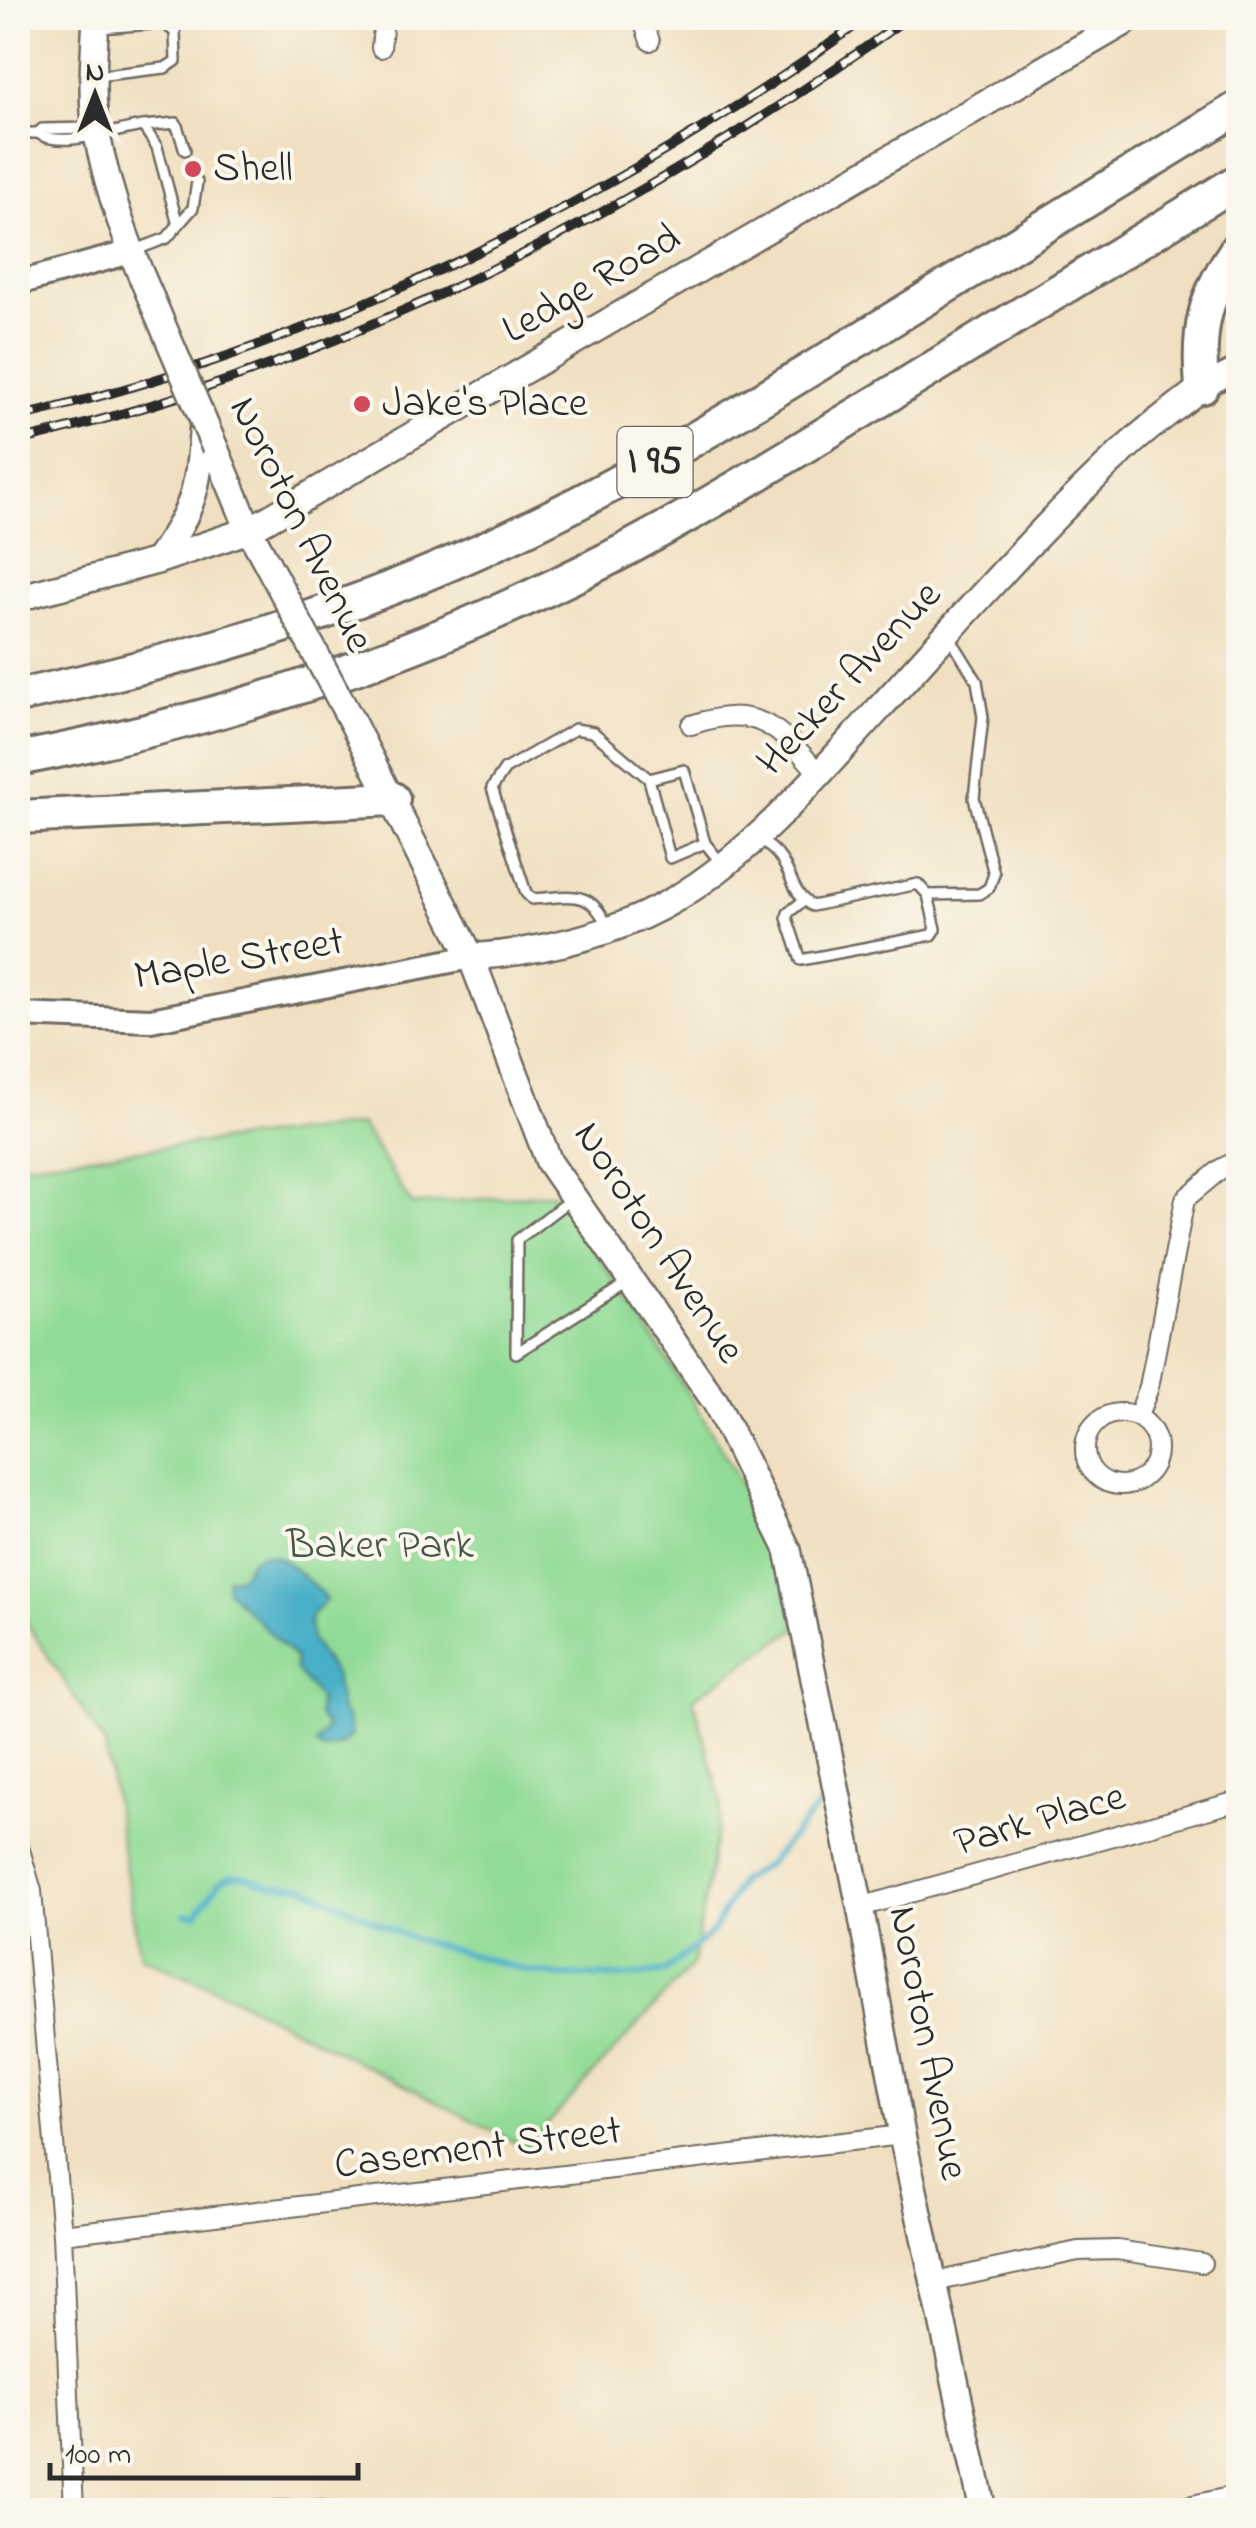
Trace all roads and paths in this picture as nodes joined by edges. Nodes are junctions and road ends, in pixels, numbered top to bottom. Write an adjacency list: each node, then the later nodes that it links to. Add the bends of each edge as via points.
1 (384, 18): 6 (street)
2 (642, 18): 5 (street)
3 (1132, 18): 22 (main road, Ledge Road)
4 (96, 23): 7 (main road, Noroton Avenue); 7 (lane, via 164,23 175,32 176,61)
5 (650, 42)
6 (381, 48)
7 (93, 77): 10 (main road, Noroton Avenue)
8 (1238, 108): 26 (highway, I 95, via 704,434 504,540 294,623)
9 (143, 126): 10 (lane); 12 (lane, via 176,122); 15 (lane, via 156,146)
10 (97, 131): 11 (lane, via 75,140); 17 (main road, Noroton Avenue)
11 (18, 133)
12 (185, 150)
13 (1238, 181): 28 (highway, I 95, via 740,486 608,559 315,682)
14 (198, 182): 15 (lane, via 193,208)
15 (178, 224): 17 (lane, via 167,238)
16 (1238, 248): 20 (highway, via 1206,308)
17 (131, 252): 18 (street); 21 (main road, Noroton Avenue, bridge)
18 (18, 283)
19 (1238, 369): 20 (street, Hecker Avenue)
20 (1202, 387): 25 (main road, Hecker Avenue, via 1126,448)
21 (204, 422): 22 (main road, Noroton Avenue, bridge); 23 (main road, via 199,484)
22 (249, 530): 23 (main road, Ledge Road); 31 (main road, Noroton Avenue, bridge)
23 (157, 562): 24 (main road, Ledge Road)
24 (18, 598)
25 (948, 634): 29 (main road, Hecker Avenue); 36 (lane, via 977,681 983,717 974,798 994,874 979,894)
26 (18, 696)
27 (691, 725): 29 (street, via 749,716 788,738)
28 (18, 759)
29 (818, 774): 33 (main road, Hecker Avenue)
30 (649, 779): 34 (lane, via 684,770); 34 (lane, via 670,858); 38 (lane, via 593,732 575,728 504,769 492,788 526,892 532,899 592,901)
31 (393, 799): 32 (highway); 39 (main road, Noroton Avenue)
32 (18, 817)
33 (753, 838): 35 (main road, Hecker Avenue); 37 (lane, via 780,854)
34 (705, 843): 35 (lane)
35 (722, 864): 38 (main road, Hecker Avenue, via 661,908)
36 (928, 894): 37 (lane, via 914,884 812,906); 37 (lane, via 937,925 932,935 807,961 796,952 788,918)
37 (803, 901)
38 (609, 931): 39 (main road, Hecker Avenue, via 521,953)
39 (471, 956): 40 (street, Maple Street, via 150,1020); 42 (main road, Noroton Avenue, via 549,1162)
40 (18, 1015)
41 (1238, 1160): 44 (street, via 1186,1198)
42 (573, 1198): 43 (main road, Noroton Avenue); 43 (lane, via 517,1240 516,1353)
43 (630, 1280): 47 (main road, Noroton Avenue, via 716,1403 788,1550)
44 (1138, 1416): 44 (street, via 1110,1414 1088,1433 1086,1461 1105,1482 1132,1484 1154,1466 1156,1438)
45 (1238, 1801): 47 (street, Park Place)
46 (18, 1843): 49 (street, via 32,1891)
47 (860, 1907): 48 (main road, Noroton Avenue)
48 (902, 2134): 49 (street, Casement Street); 51 (main road, Noroton Avenue)
49 (62, 2234): 53 (street)
50 (1202, 2263): 51 (street, via 1078,2251)
51 (934, 2282): 56 (main road, Noroton Avenue)
52 (1238, 2495): 57 (street)
53 (74, 2510)
54 (277, 2510): 55 (street)
55 (322, 2510)
56 (983, 2510)
57 (1170, 2510)

